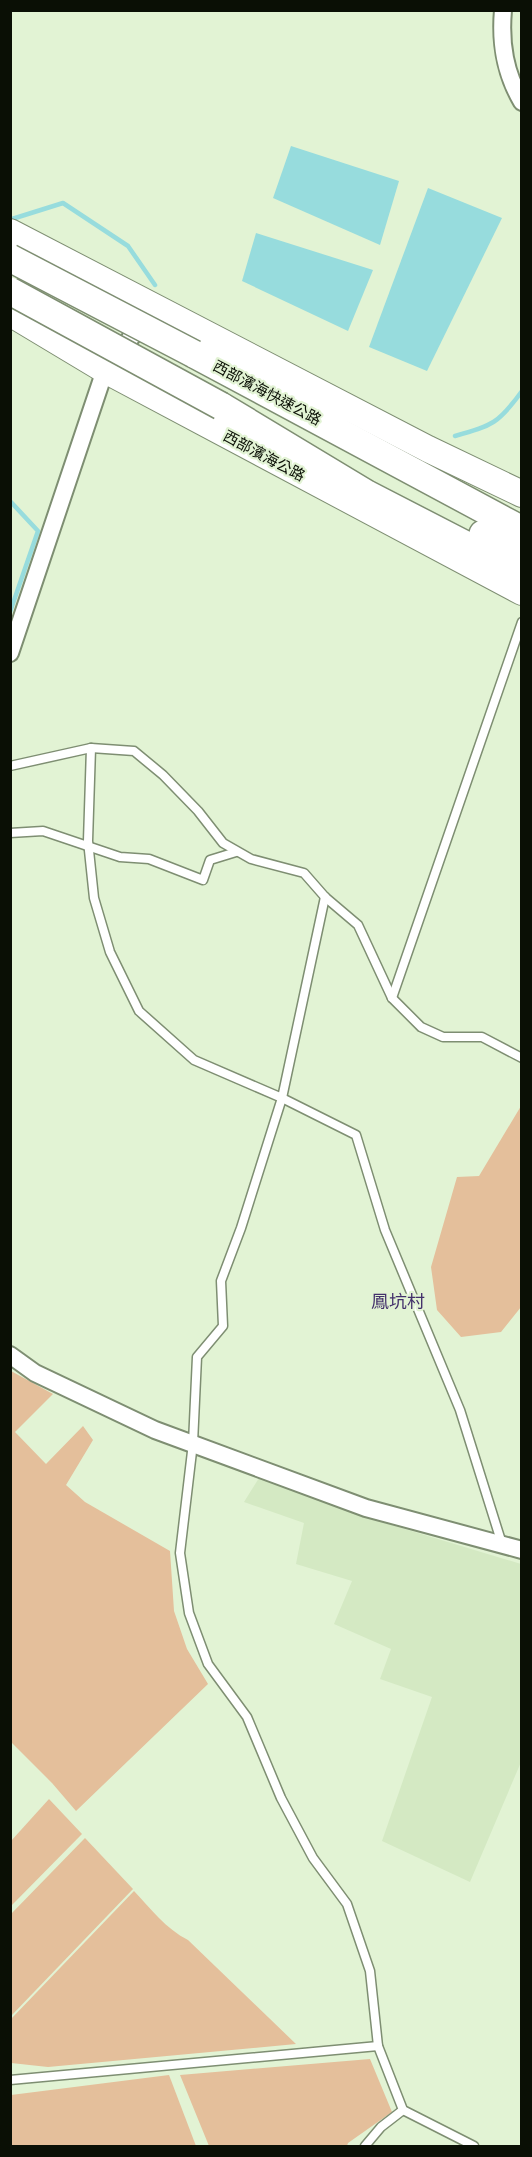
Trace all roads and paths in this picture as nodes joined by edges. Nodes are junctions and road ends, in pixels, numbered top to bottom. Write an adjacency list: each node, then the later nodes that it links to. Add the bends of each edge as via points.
1 (503, 10): 2 (street, via 504,63)
2 (522, 102)
3 (10, 232): 4 (main road)
4 (49, 254): 7 (main road); 8 (main road, via 70,281 75,298 65,318 51,323)
5 (10, 258): 9 (highway, 西部濱海快速公路, bridge)
6 (10, 291): 11 (highway, 西部濱海快速公路, bridge)
7 (156, 306): 10 (street); 12 (main road)
8 (17, 317): 10 (main road, 西部濱海公路)
9 (194, 354): 13 (highway); 14 (highway, 西部濱海快速公路)
10 (105, 370): 17 (main road, 西部濱海公路); 19 (street)
11 (221, 406): 15 (highway, 西部濱海快速公路); 16 (highway, via 367,494)
12 (522, 494)
13 (522, 511)
14 (522, 530)
15 (522, 552)
16 (522, 574)
17 (522, 592)
18 (522, 622): 26 (lane)
19 (10, 653)
20 (92, 748): 21 (lane); 23 (lane); 24 (lane, via 134,751 164,775 223,843)
21 (10, 766)
22 (10, 833): 23 (lane, via 43,831)
23 (88, 848): 24 (lane, via 120,857 149,859 203,880 210,860); 28 (lane, via 94,898 110,952 140,1011 194,1060)
24 (236, 852): 25 (lane, via 304,873)
25 (325, 897): 26 (lane, via 358,925); 28 (lane)
26 (392, 998): 27 (lane, via 430,1033 482,1037)
27 (522, 1058)
28 (282, 1098): 30 (lane, via 221,1281 223,1326 197,1357); 31 (lane, via 356,1135 385,1230 460,1410)
29 (10, 1355): 30 (street, via 35,1373 155,1430)
30 (193, 1443): 31 (street, via 366,1508); 33 (lane, via 180,1553 189,1613 208,1664 247,1717 281,1798 313,1858 347,1904 370,1971)
31 (502, 1545): 32 (street)
32 (522, 1550)
33 (378, 2046): 34 (lane); 35 (lane)
34 (10, 2080)
35 (403, 2110): 36 (lane); 37 (lane)
36 (365, 2146)
37 (474, 2146)

